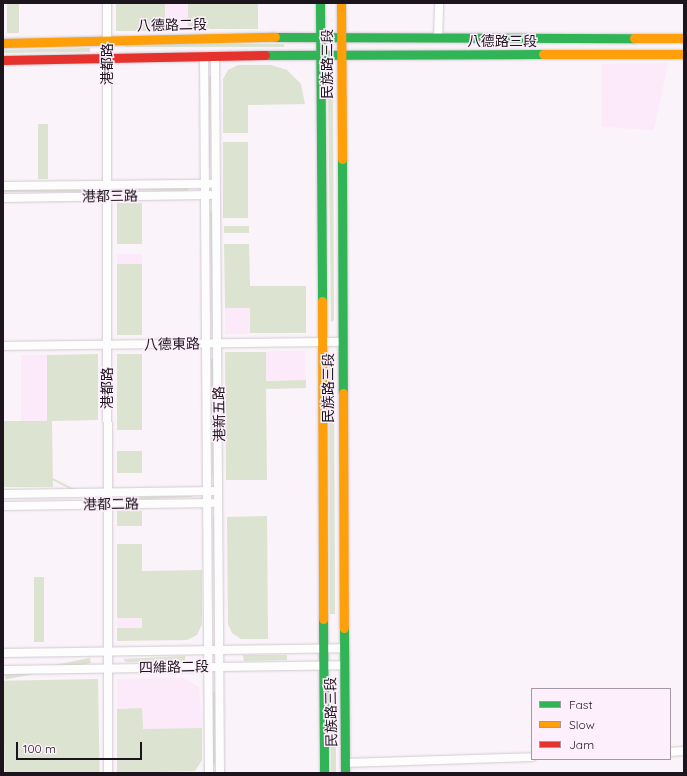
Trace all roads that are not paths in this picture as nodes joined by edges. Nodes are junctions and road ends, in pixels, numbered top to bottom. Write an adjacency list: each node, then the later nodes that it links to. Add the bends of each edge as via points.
1 (107, 3): 9 (street, 港都路)
2 (320, 3): 5 (street, 民族路三段)
3 (341, 3): 6 (street, 民族路三段)
4 (439, 3): 7 (street)
5 (320, 38): 6 (street, 八德路二段); 9 (street, 八德路二段); 12 (street, 民族路三段)
6 (341, 38): 7 (street, 八德路三段); 13 (street, 民族路三段)
7 (438, 38): 8 (street, 八德路三段)
8 (684, 38)
9 (107, 41): 10 (street, 八德路二段); 16 (street, 港都路)
10 (3, 43)
11 (684, 54): 13 (street, 八德路三段)
12 (320, 55): 13 (street, 八德路三段); 15 (street); 26 (street, 民族路三段)
13 (341, 55): 27 (street, 民族路三段)
14 (204, 56): 15 (street); 16 (street); 18 (street, 港新五路)
15 (215, 56): 19 (street, 港新五路)
16 (107, 58): 17 (street); 20 (street, 港都路)
17 (3, 60)
18 (205, 184): 19 (street, 港都三路); 20 (street, 港都三路); 22 (street, 港新五路)
19 (216, 184): 23 (street, 港新五路)
20 (107, 185): 21 (street, 港都三路); 24 (street, 港都路)
21 (3, 186)
22 (205, 195): 23 (street, 港都三路); 24 (street, 港都三路); 28 (street, 港新五路)
23 (217, 195): 29 (street, 港新五路)
24 (107, 196): 25 (street, 港都三路); 30 (street, 港都路)
25 (3, 198)
26 (321, 342): 27 (street, 八德東路); 29 (street, 八德東路); 41 (street, 民族路三段)
27 (342, 342): 40 (street, 民族路三段)
28 (207, 343): 29 (street, 八德東路); 30 (street, 八德東路); 33 (street, 港新五路)
29 (218, 343): 32 (street, 港新五路)
30 (108, 344): 31 (street, 八德東路); 34 (street, 港都路)
31 (3, 346)
32 (219, 491): 33 (street, 港都二路); 37 (street, 港新五路)
33 (208, 492): 34 (street, 港都二路); 36 (street, 港新五路)
34 (108, 493): 35 (street, 港都二路); 38 (street, 港都路)
35 (3, 494)
36 (208, 503): 37 (street, 港都二路); 38 (street, 港都二路); 42 (street, 港新五路)
37 (220, 503): 43 (street, 港新五路)
38 (108, 504): 39 (street, 港都二路); 44 (street, 港都路)
39 (3, 506)
40 (344, 648): 41 (street, 四維路二段); 47 (street, 民族路三段)
41 (323, 649): 43 (street, 四維路二段); 46 (street, 民族路三段)
42 (209, 650): 43 (street, 四維路二段); 44 (street, 四維路二段); 49 (street, 港新五路)
43 (220, 650): 48 (street, 港新五路)
44 (108, 652): 45 (street, 四維路二段); 50 (street, 港都路)
45 (3, 654)
46 (323, 665): 47 (street, 四維路二段); 48 (street, 四維路二段); 59 (street, 民族路三段)
47 (344, 665): 55 (street, 民族路三段)
48 (220, 666): 49 (street, 四維路二段); 58 (street, 港新五路)
49 (209, 667): 50 (street, 四維路二段); 57 (street, 港新五路)
50 (108, 668): 51 (street, 四維路二段); 56 (street, 港都路)
51 (3, 670)
52 (684, 751): 53 (street)
53 (671, 752)
54 (531, 757): 55 (street)
55 (345, 763): 60 (street, 民族路三段)
56 (108, 773)
57 (209, 773)
58 (220, 773)
59 (324, 773)
60 (345, 773)

